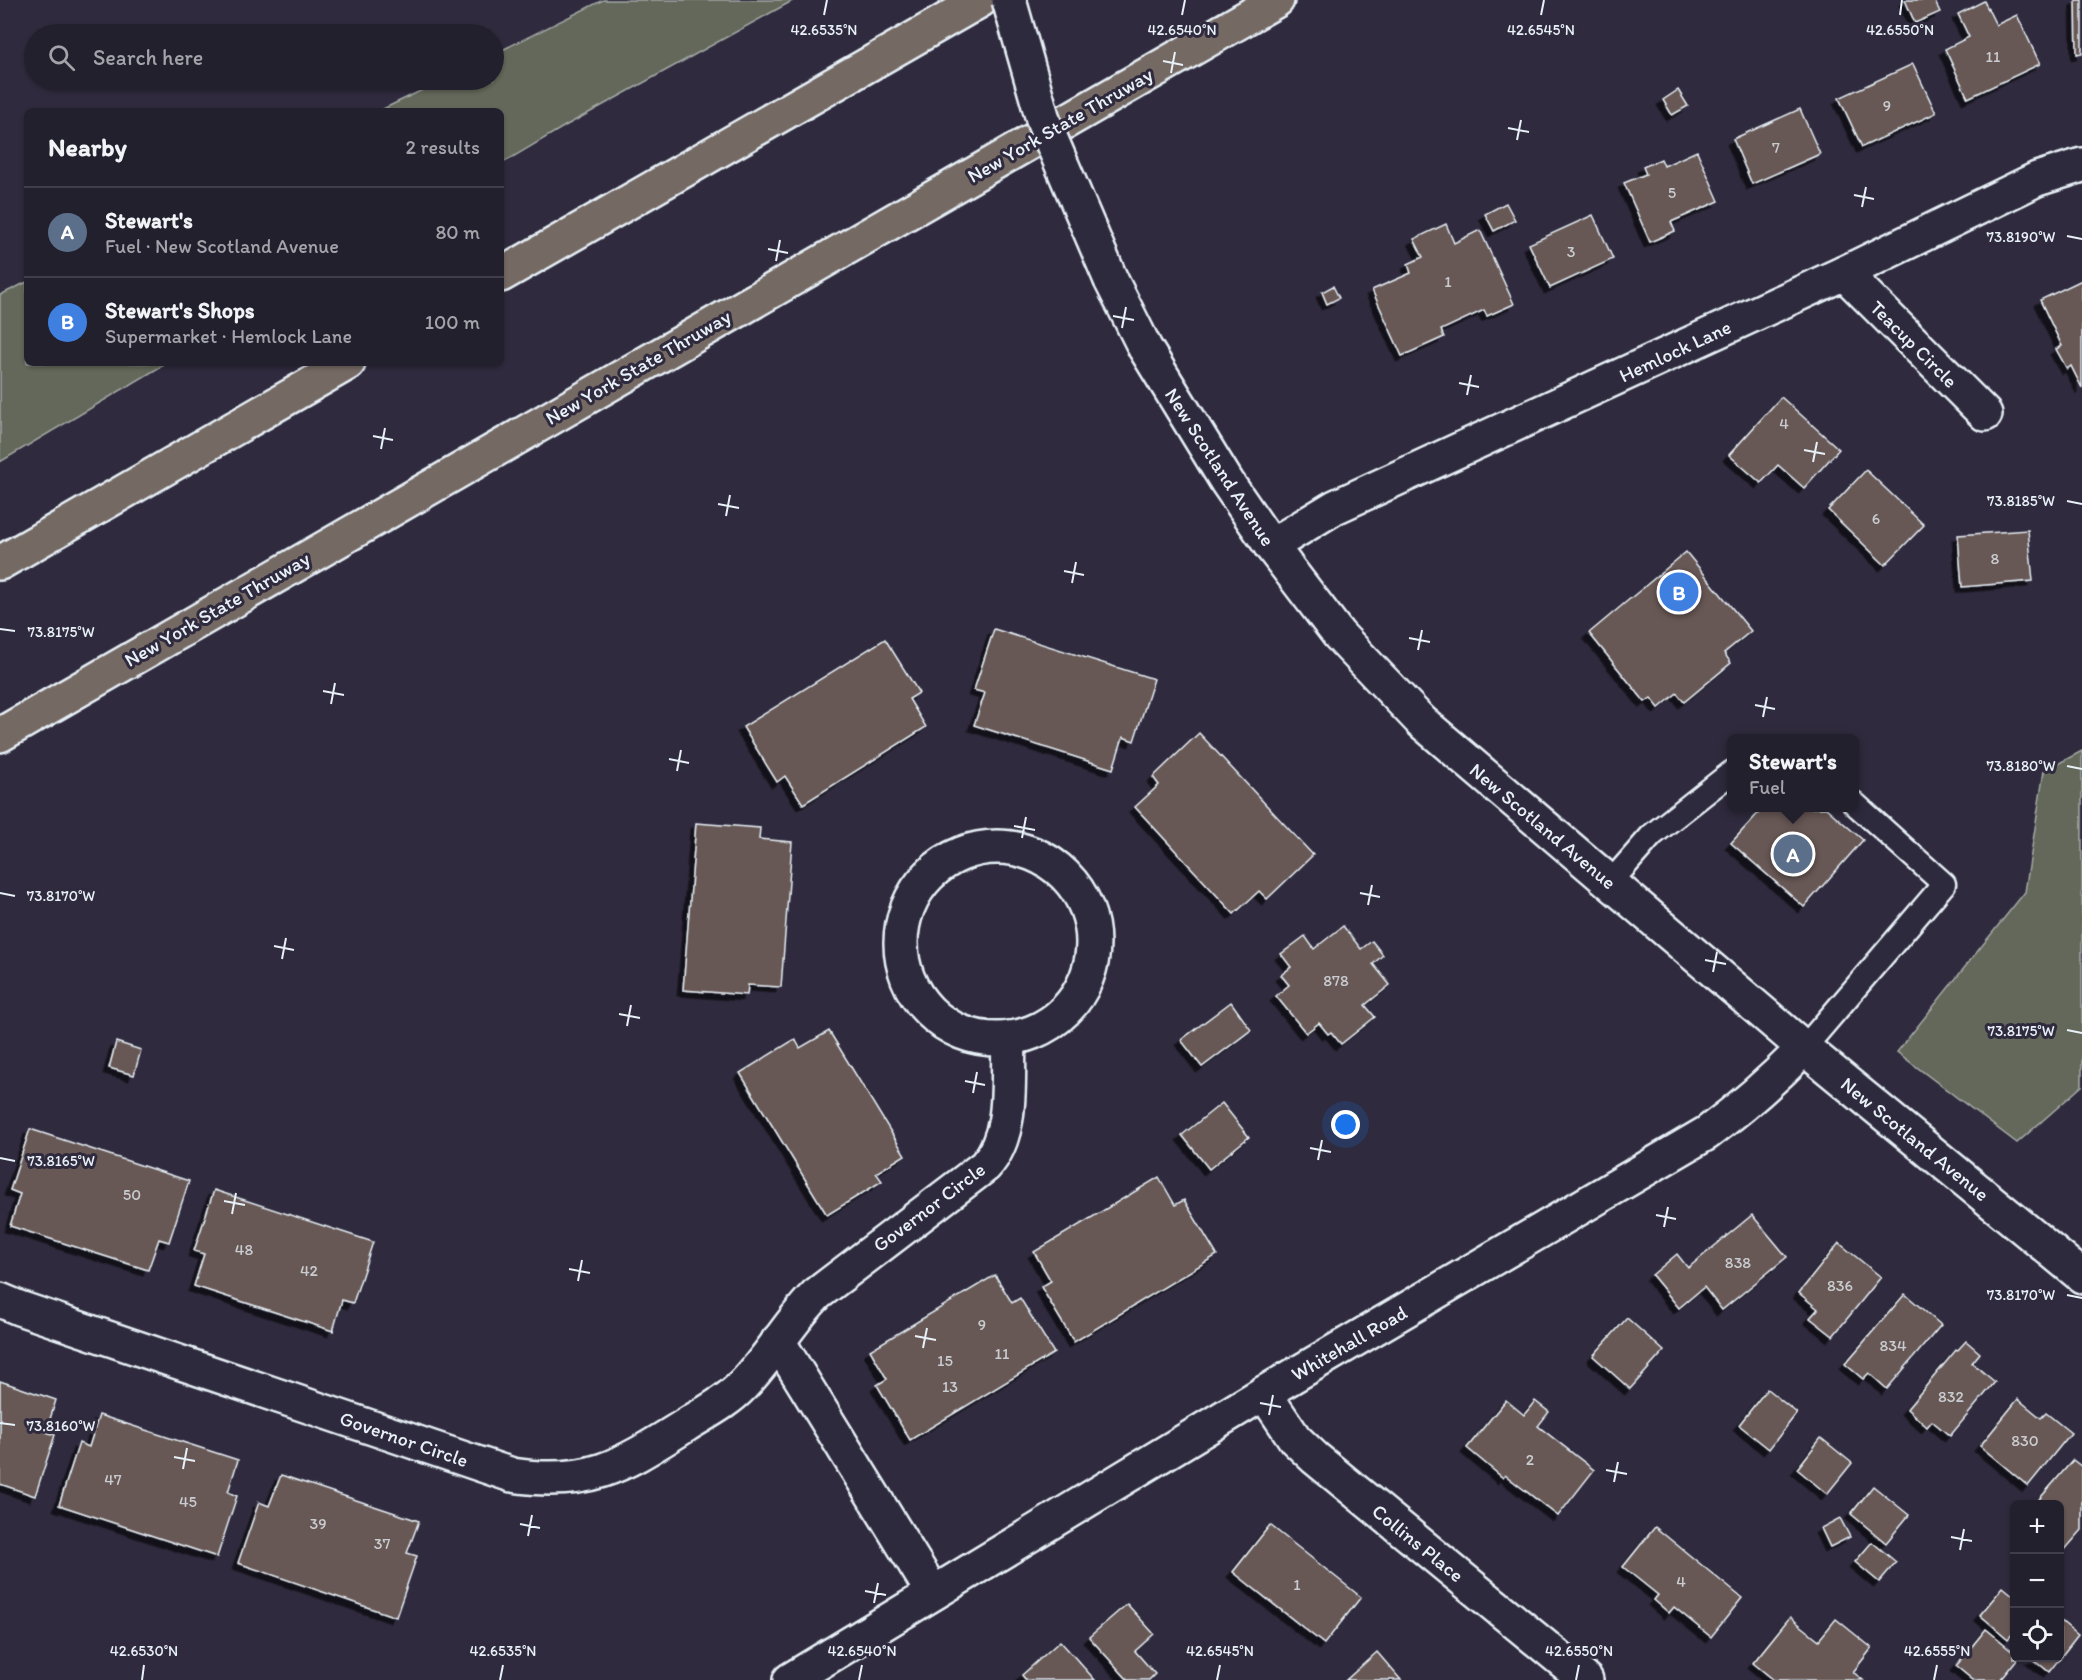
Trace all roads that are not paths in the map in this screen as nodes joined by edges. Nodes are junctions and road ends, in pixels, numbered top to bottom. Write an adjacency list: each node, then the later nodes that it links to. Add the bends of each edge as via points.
1 (981, 0): 5 (highway)
2 (1009, 0): 9 (street, New Scotland Avenue, bridge, via 1044,123 1112,280 1145,348)
3 (1277, 0): 11 (highway, New York State Thruway)
4 (2082, 165): 6 (street, Hemlock Lane, via 2037,179)
5 (504, 273)
6 (1844, 273): 8 (street, Teacup Circle); 9 (street, Hemlock Lane, via 1335,507)
7 (343, 366): 10 (highway)
8 (1985, 414)
9 (1271, 546): 14 (street, New Scotland Avenue, via 1340,635 1422,722)
10 (0, 563)
11 (0, 735)
12 (1727, 775): 14 (lane, via 1652,835)
13 (1859, 807): 16 (lane, via 1944,884)
14 (1610, 883): 16 (street, New Scotland Avenue)
15 (1009, 1038): 15 (street, via 1027,1034 1060,1015 1083,986 1093,950 1088,913 1070,880 1040,857 1004,847 967,851 934,870 912,900 904,917 902,936 906,973 914,990 938,1018 971,1035); 19 (street, Governor Circle, via 1005,1127 992,1159 825,1287 801,1310)
16 (1804, 1048): 17 (street, New Scotland Avenue); 20 (street, Whitehall Road, via 1742,1107 1707,1133)
17 (2082, 1276)
18 (0, 1300): 19 (street, Governor Circle, via 496,1470 546,1479 588,1475 627,1461 735,1393)
19 (778, 1341): 21 (street)
20 (1264, 1392): 21 (street, Whitehall Road); 23 (street, Collins Place, via 1295,1439 1315,1458)
21 (933, 1593): 22 (street, Whitehall Road)
22 (790, 1680)
23 (1586, 1680)

